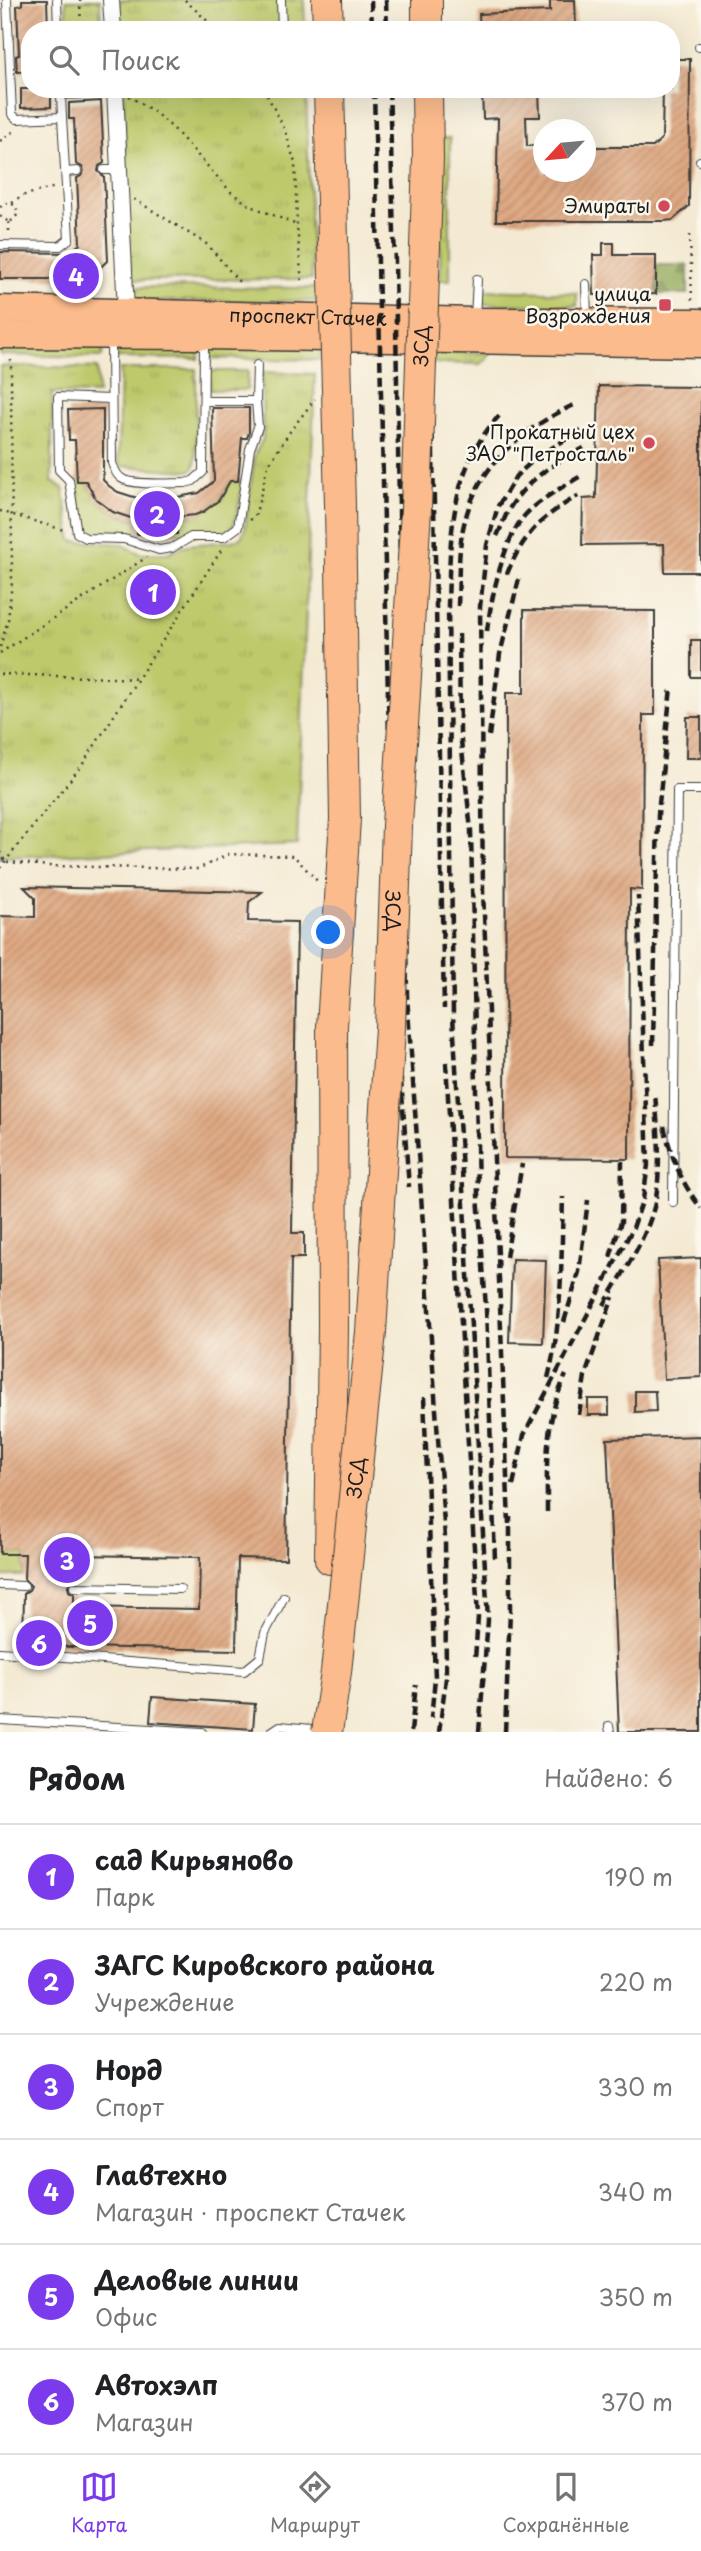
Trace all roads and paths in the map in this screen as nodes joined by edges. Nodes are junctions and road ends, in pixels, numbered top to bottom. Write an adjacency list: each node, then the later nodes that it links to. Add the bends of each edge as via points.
1 (7, 0): 23 (lane, via 12,114)
2 (57, 0): 9 (lane)
3 (80, 0): 10 (path)
4 (111, 0): 11 (street)
5 (186, 0): 12 (path)
6 (281, 0): 13 (lane)
7 (327, 0): 14 (highway)
8 (426, 0): 15 (highway)
9 (58, 21)
10 (81, 21)
11 (112, 21)
12 (207, 21)
13 (282, 21)
14 (328, 21)
15 (427, 21)
16 (61, 98): 22 (lane)
17 (115, 98): 28 (street, via 111,170)
18 (132, 98): 32 (path, via 153,111 231,192 249,205)
19 (268, 98): 32 (path, via 295,163)
20 (329, 98): 80 (highway, ЗСД, bridge, via 345,819 332,1026 330,1559)
21 (427, 98): 81 (highway, ЗСД, bridge, via 416,509 390,1028 370,1332)
22 (62, 117): 23 (lane); 26 (lane)
23 (26, 119): 24 (path)
24 (0, 141)
25 (77, 171): 26 (lane)
26 (66, 172): 27 (lane)
27 (66, 187): 29 (path, via 51,187); 34 (lane, via 69,239 61,246)
28 (120, 190): 36 (path, via 208,244); 41 (street)
29 (12, 203): 30 (path); 31 (path, via 18,209 16,218 9,222)
30 (0, 207)
31 (0, 216)
32 (297, 225): 37 (path)
33 (690, 234): 40 (path)
34 (0, 245)
35 (477, 279): 42 (lane)
36 (240, 283)
37 (302, 284)
38 (586, 284): 43 (lane)
39 (0, 309): 41 (main road, проспект Стачек)
40 (696, 311): 43 (main road, проспект Стачек)
41 (126, 312): 42 (main road, проспект Стачек)
42 (474, 321): 43 (main road, проспект Стачек)
43 (587, 322)
44 (0, 335): 45 (main road, проспект Стачек)
45 (111, 336): 46 (main road, проспект Стачек); 51 (lane)
46 (205, 336): 47 (main road, проспект Стачек); 52 (lane)
47 (701, 344)
48 (11, 360): 55 (path)
49 (257, 365): 53 (lane)
50 (317, 391): 56 (path, via 314,402 268,466 255,517)
51 (111, 399): 52 (lane, via 112,463 121,479 172,483 193,481 203,472); 57 (lane, via 58,397 60,470 69,480)
52 (205, 401): 53 (lane)
53 (256, 401): 56 (lane, via 258,427 250,449)
54 (0, 511): 55 (path)
55 (13, 515): 57 (path); 60 (path, via 10,605)
56 (238, 527): 58 (lane)
57 (77, 533): 59 (lane, via 86,538 124,539)
58 (230, 535): 59 (lane, via 191,537); 63 (path)
59 (158, 550): 61 (path)
60 (0, 647)
61 (0, 653)
62 (0, 674): 63 (path)
63 (139, 679): 67 (path, via 82,765)
64 (701, 790): 70 (lane, via 677,790)
65 (0, 852): 67 (path)
66 (0, 861): 67 (path)
67 (5, 861): 68 (path); 69 (path, via 198,869 229,853 294,856)
68 (0, 867)
69 (326, 891)
70 (673, 1202)
71 (0, 1585): 72 (lane)
72 (24, 1586)
73 (75, 1587): 74 (lane)
74 (180, 1588)
75 (284, 1597): 76 (lane, via 265,1633 260,1658 243,1671)
76 (0, 1652)
77 (0, 1720): 78 (lane)
78 (202, 1732)
79 (271, 1732): 82 (lane, via 281,1726)
80 (311, 1732)
81 (327, 1732)
82 (338, 1732)

